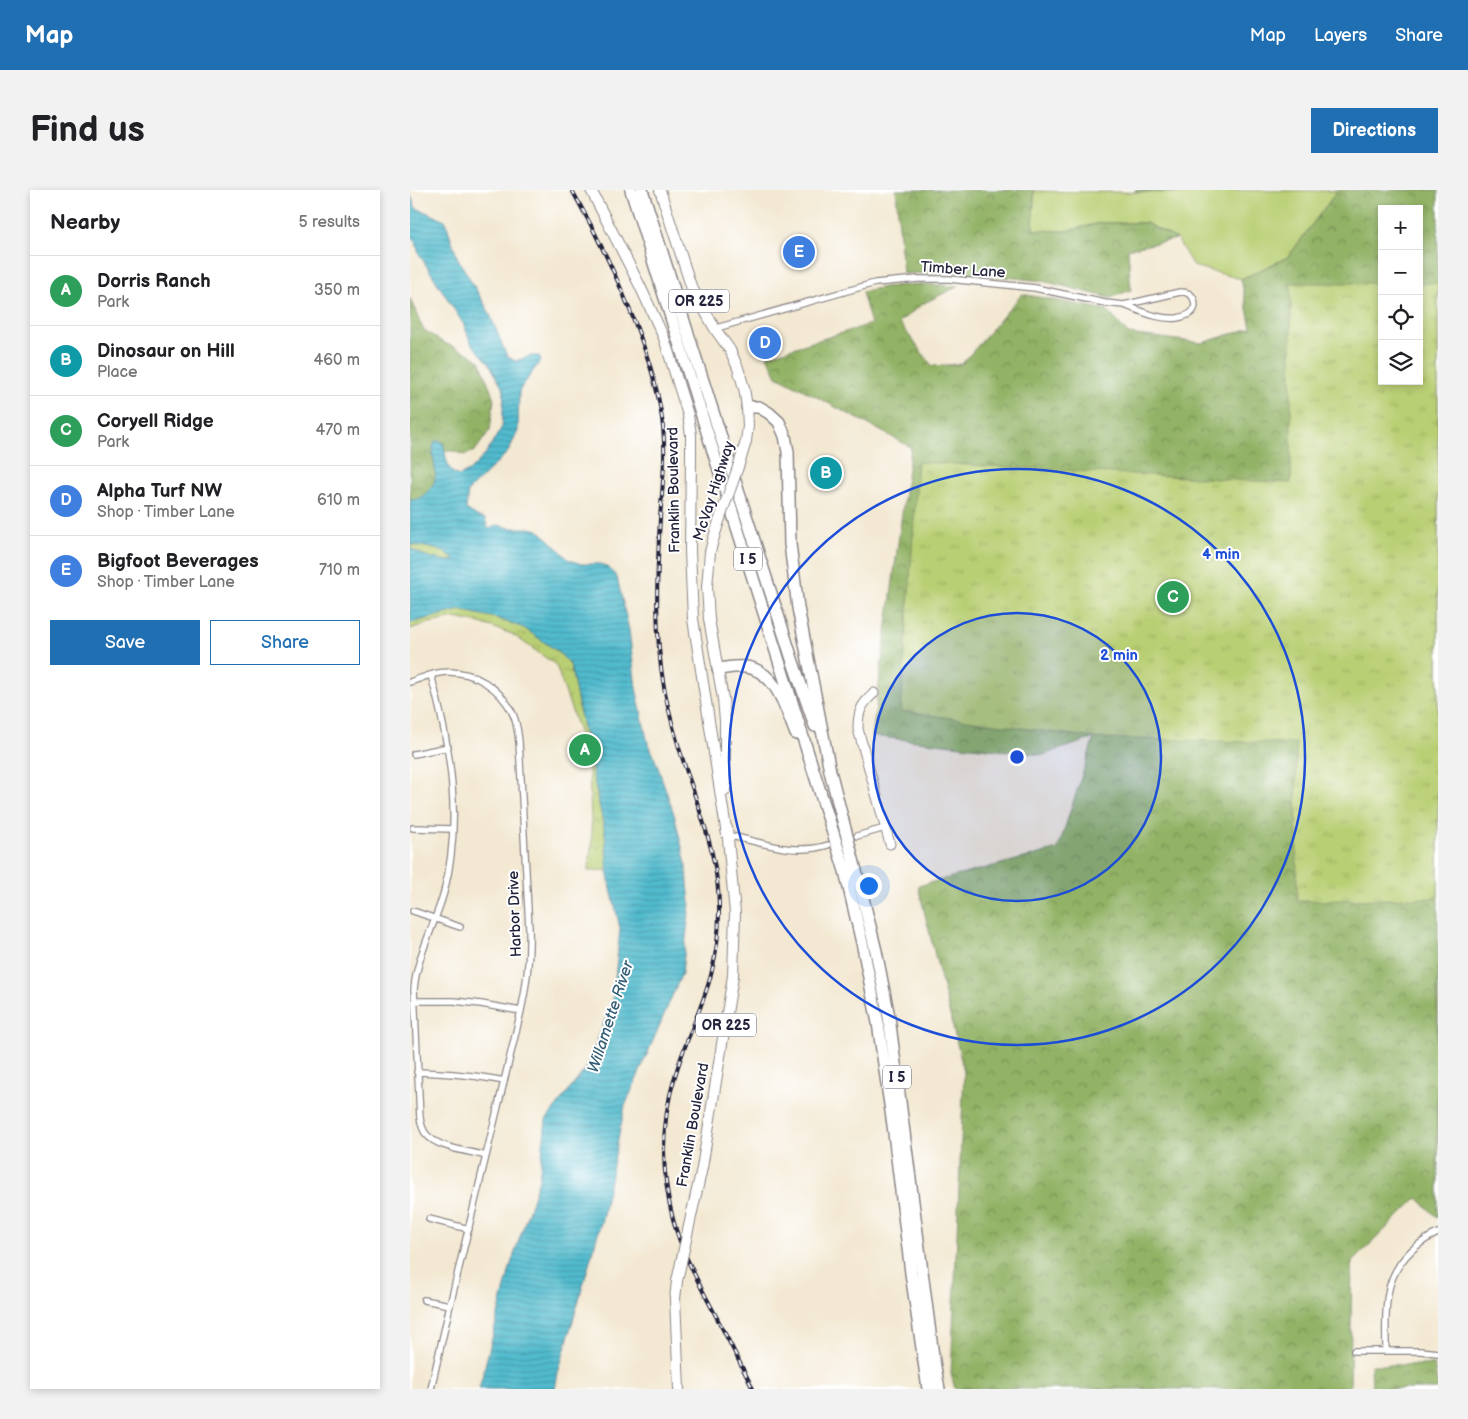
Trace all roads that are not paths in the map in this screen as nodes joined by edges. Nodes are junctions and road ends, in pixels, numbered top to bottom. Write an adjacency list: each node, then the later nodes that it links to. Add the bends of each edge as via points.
1 (591, 190): 8 (main road, Franklin Boulevard, via 664,338 688,414 691,435 691,580)
2 (631, 190): 19 (highway, I 5)
3 (642, 190): 15 (highway, I 5)
4 (660, 190): 6 (main road, McVay Highway / OR 225, via 691,286)
5 (1124, 304): 5 (street, Timber Lane, via 1187,292 1195,305 1192,313 1175,318 1155,316); 6 (street, Timber Lane, via 1035,288 918,279 875,284)
6 (715, 330): 7 (main road, McVay Highway / OR 225, via 738,368)
7 (747, 406): 9 (main road, McVay Highway / OR 225, bridge, via 746,442 714,534 707,570 709,619); 15 (highway, via 769,412 779,422 785,436 790,544 797,599)
8 (699, 660): 9 (main road, via 705,668); 20 (main road, Franklin Boulevard)
9 (718, 669): 19 (highway, via 746,667 768,678 775,686); 20 (main road, Franklin Boulevard / OR 225, via 725,721)
10 (431, 675): 11 (street, Harbor Drive); 13 (street); 28 (street, Harbor Drive, via 463,673 479,679 504,700 518,727 529,928 529,963)
11 (410, 682)
12 (874, 693): 17 (street, via 863,704 858,716 858,729)
13 (448, 747): 14 (street); 18 (street, via 454,794)
14 (414, 754)
15 (830, 771): 43 (highway, I 5, via 876,951 889,1016)
16 (413, 828): 18 (street)
17 (885, 828): 21 (street); 22 (street)
18 (453, 829): 25 (street, via 448,876)
19 (833, 830): 42 (highway, I 5, via 846,871 878,1023)
20 (727, 835): 23 (street, via 797,850); 41 (main road, Franklin Boulevard / OR 225, bridge, via 735,913 733,974 702,1168 677,1281)
21 (857, 836)
22 (890, 844)
23 (828, 845)
24 (413, 911): 25 (street)
25 (435, 918): 26 (street); 27 (street, via 418,963)
26 (460, 927)
27 (414, 1001): 28 (street, via 463,1002); 29 (street)
28 (521, 1012): 30 (street, Harbor Drive)
29 (418, 1072): 30 (street); 31 (street, via 420,1118 425,1133 442,1145)
30 (504, 1081): 31 (street, Harbor Drive)
31 (486, 1156): 33 (street, Harbor Drive)
32 (429, 1219): 33 (street)
33 (469, 1229): 36 (street, Harbor Drive)
34 (1438, 1233): 38 (street, via 1408,1254 1391,1279 1386,1303)
35 (424, 1300): 36 (street)
36 (450, 1305): 40 (street, Harbor Drive)
37 (1354, 1351): 38 (street)
38 (1386, 1351): 39 (street)
39 (1438, 1353)
40 (431, 1389)
41 (678, 1389)
42 (928, 1389)
43 (939, 1389)

